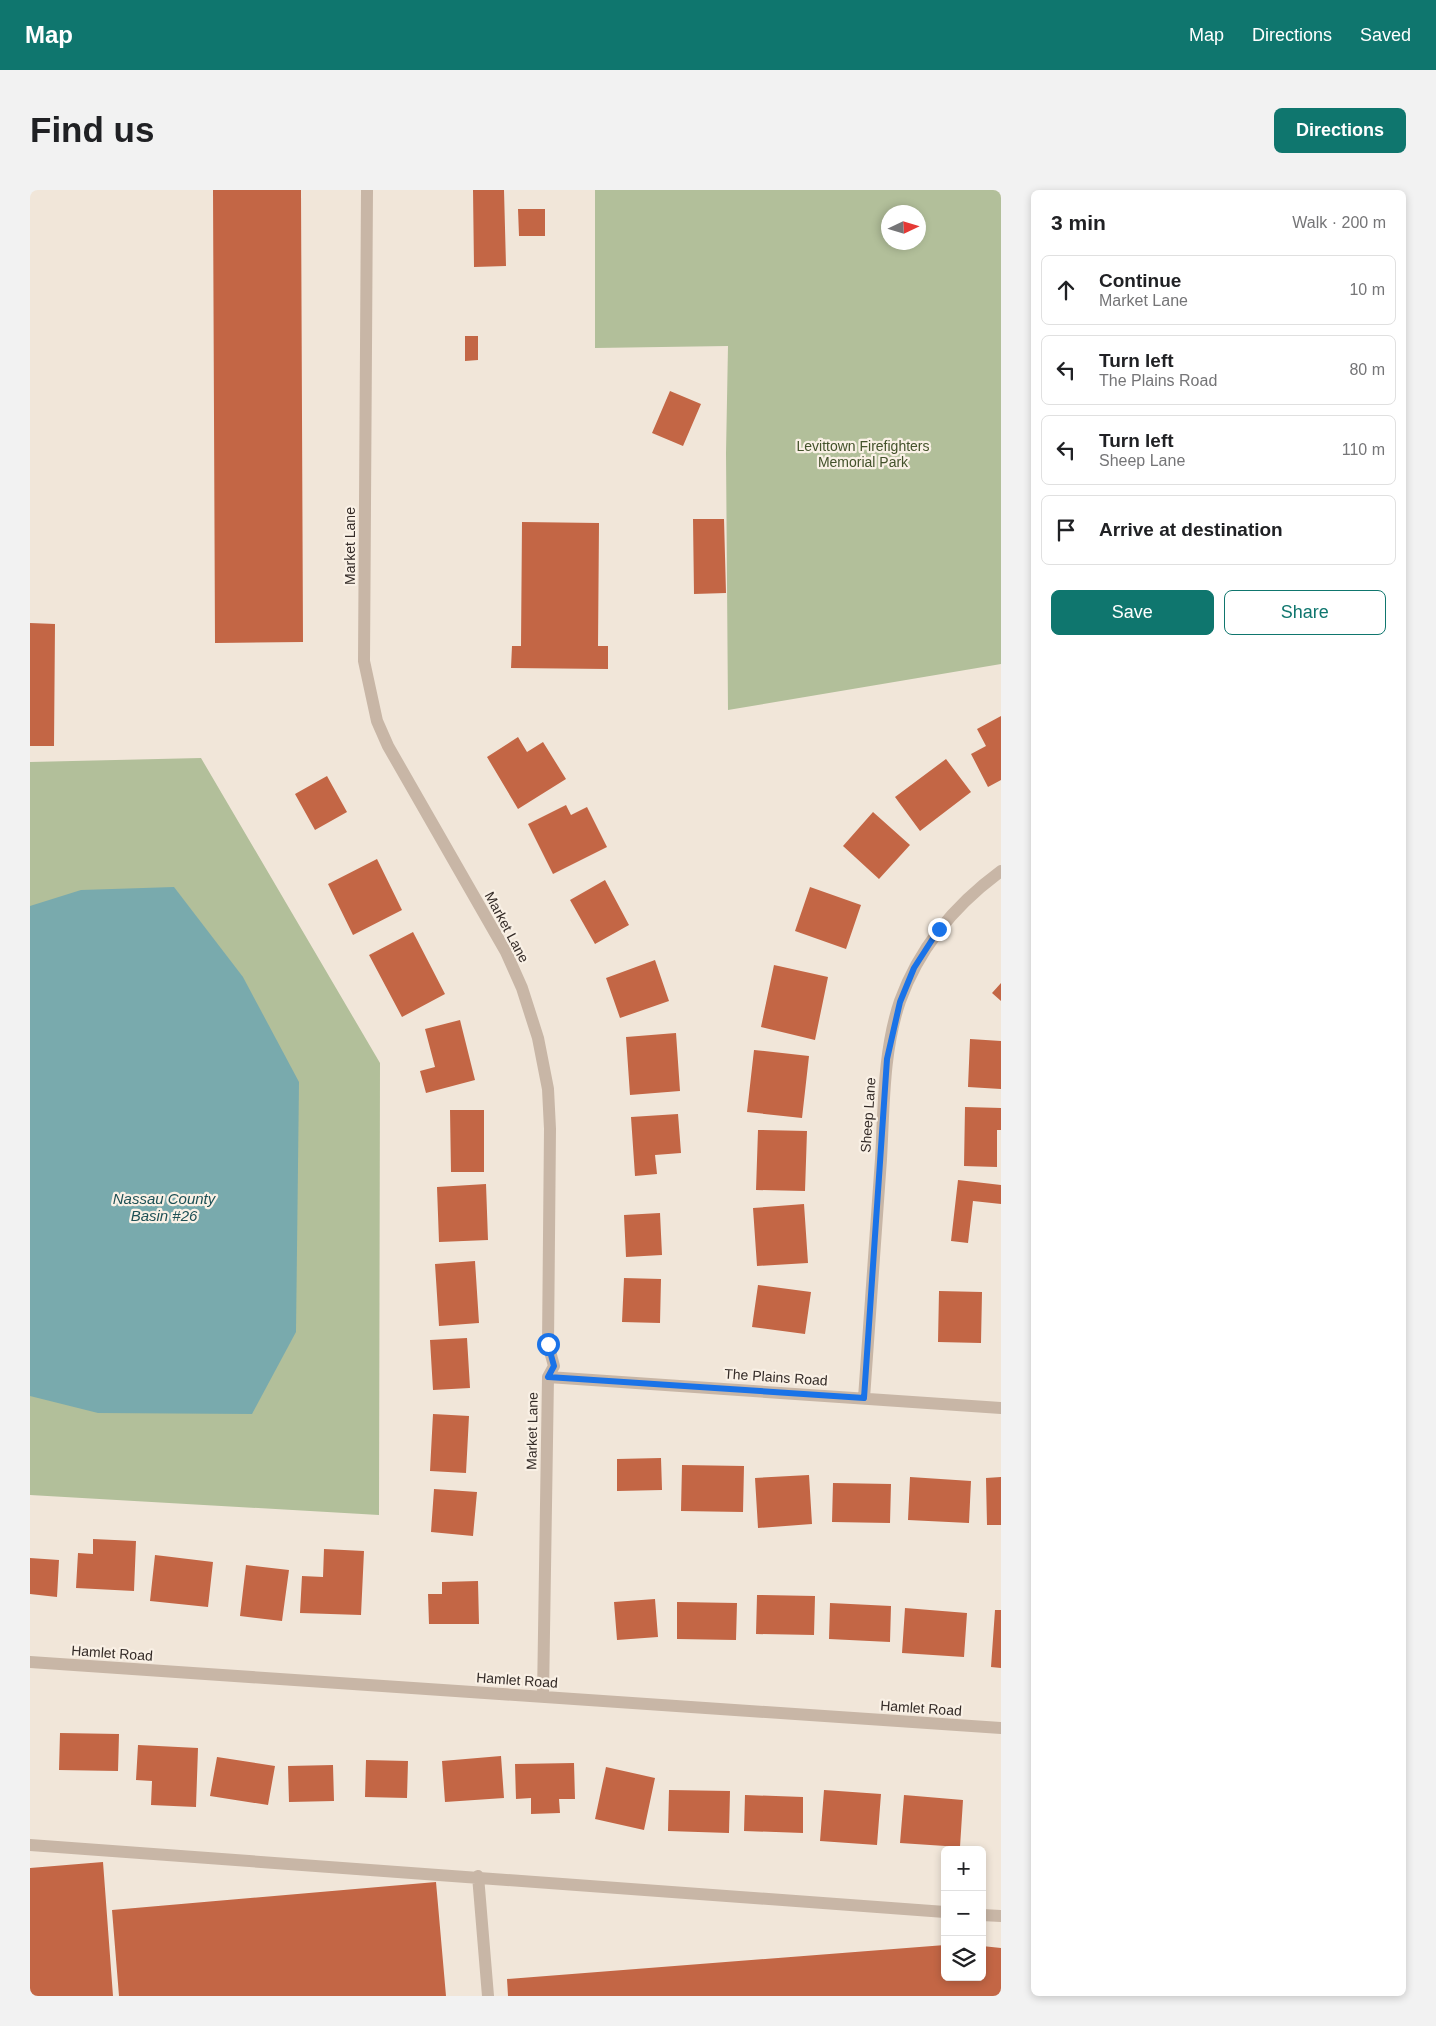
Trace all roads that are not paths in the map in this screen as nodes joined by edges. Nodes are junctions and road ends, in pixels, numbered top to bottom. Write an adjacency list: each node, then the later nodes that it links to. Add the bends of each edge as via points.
1 (367, 190): 3 (street, Market Lane, via 364,661 377,722 388,746 506,952 538,1038 548,1089 550,1129 548,1344 554,1366)
2 (1001, 871): 4 (street, Sheep Lane, via 981,886 939,929 914,968 900,1002 887,1059)
3 (548, 1377): 4 (street, The Plains Road); 7 (street, Market Lane)
4 (864, 1398): 5 (street, The Plains Road)
5 (1001, 1408)
6 (30, 1662): 7 (street, Hamlet Road)
7 (543, 1697): 8 (street, Hamlet Road)
8 (1001, 1728)
9 (30, 1845): 10 (street)
10 (478, 1876): 11 (street); 14 (street)
11 (941, 1912)
12 (986, 1914): 13 (street)
13 (1001, 1916)
14 (488, 1996)

